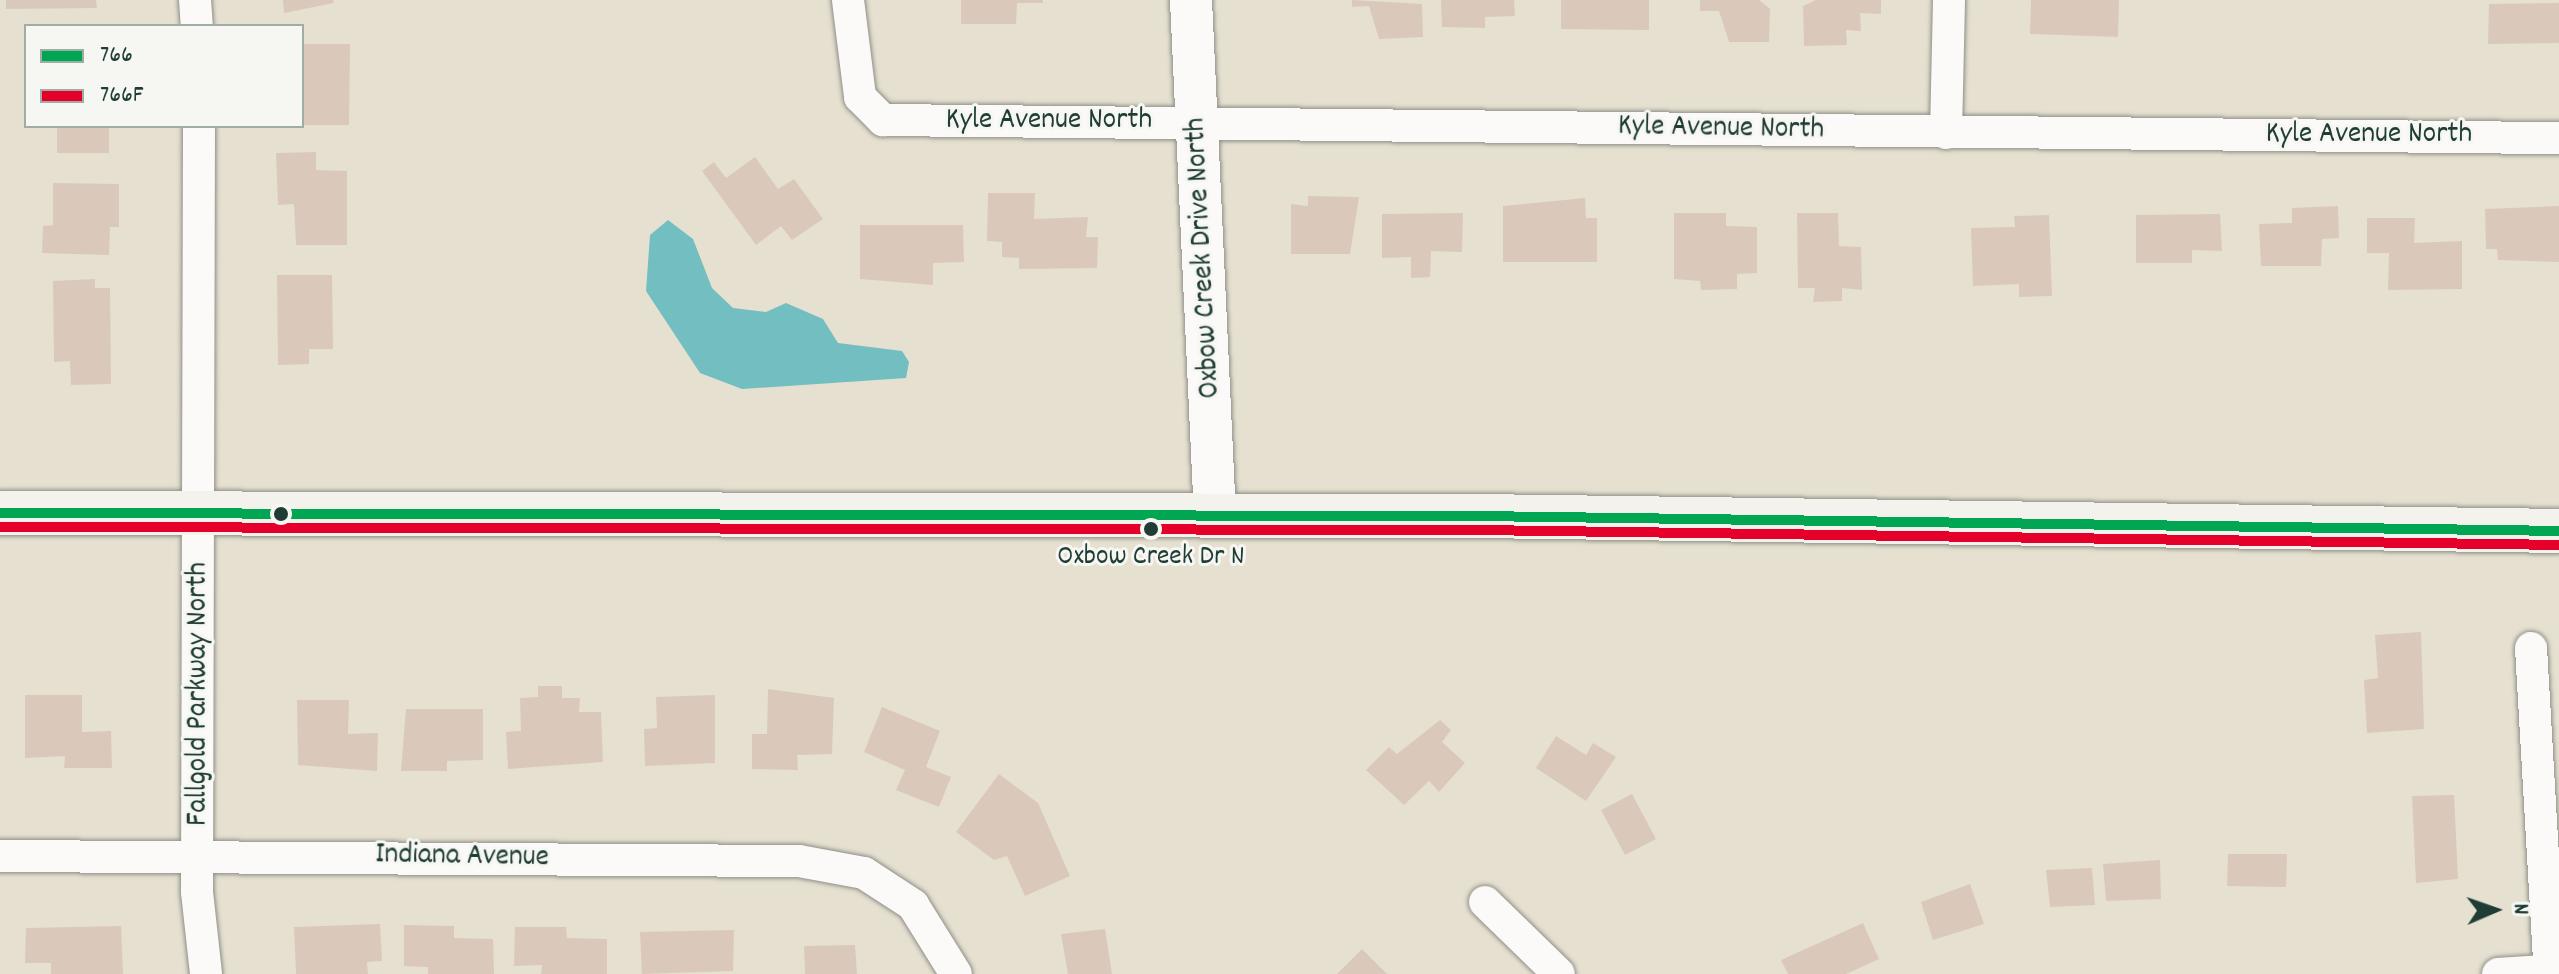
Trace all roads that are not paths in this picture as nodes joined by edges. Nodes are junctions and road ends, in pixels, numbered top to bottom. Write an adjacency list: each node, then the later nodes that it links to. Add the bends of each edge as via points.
1 (195, 0): 5 (street)
2 (848, 0): 6 (street, Kyle Avenue North, via 860,97 883,120)
3 (1191, 0): 6 (street, Oxbow Creek Drive North)
4 (1949, 0): 8 (street)
5 (197, 24)
6 (1198, 122): 8 (street, Kyle Avenue North); 12 (street, Oxbow Creek Drive North)
7 (199, 128): 10 (street, Fallgold Parkway North)
8 (1946, 133): 9 (street, Kyle Avenue North)
9 (2559, 138)
10 (198, 511): 11 (main road); 12 (main road); 15 (street, Fallgold Parkway North)
11 (0, 513)
12 (1215, 516): 13 (main road)
13 (2559, 531)
14 (2531, 648): 18 (street)
15 (200, 855): 16 (street, Indiana Avenue); 19 (street, Fallgold Parkway North); 20 (street, Indiana Avenue, via 799,861 864,873 913,905)
16 (0, 856)
17 (1485, 902): 21 (street)
18 (2553, 971): 22 (street)
19 (206, 974)
20 (956, 974)
21 (1559, 974)
22 (2498, 974)

